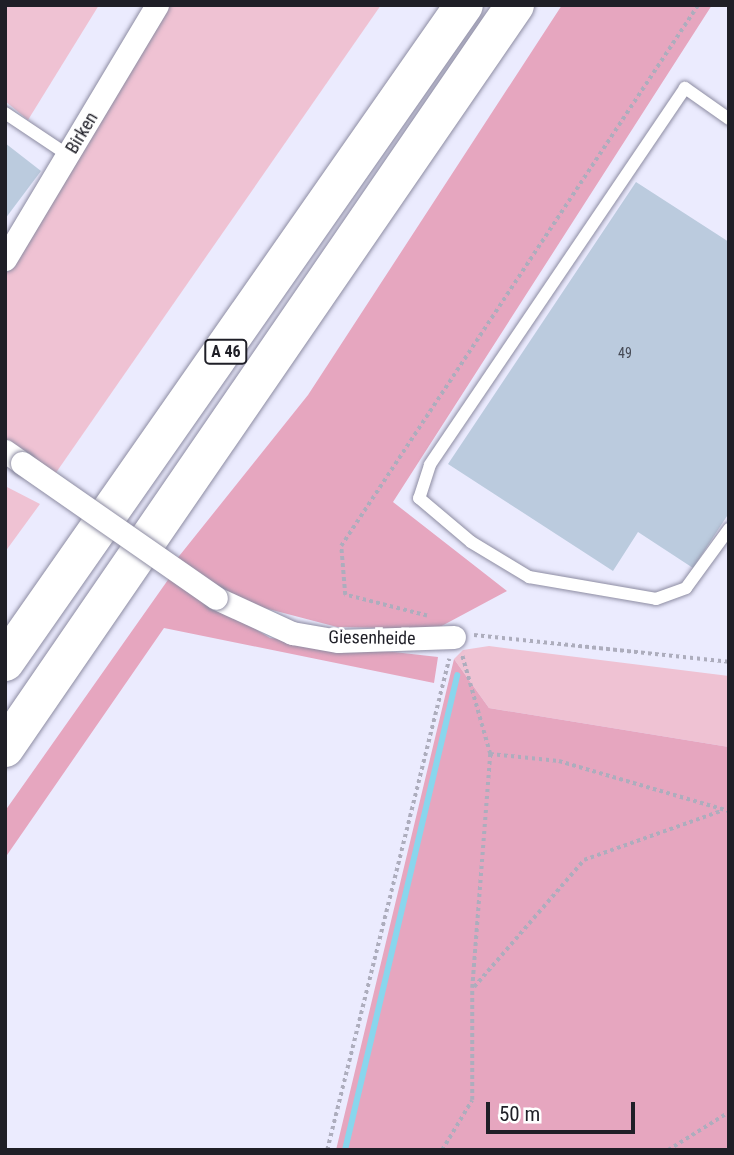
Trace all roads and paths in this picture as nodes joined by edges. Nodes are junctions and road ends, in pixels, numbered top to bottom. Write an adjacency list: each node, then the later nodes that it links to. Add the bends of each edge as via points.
1 (157, 5): 7 (street, Birken)
2 (464, 5): 12 (highway, A 46)
3 (515, 5): 14 (highway, A 46)
4 (698, 5): 11 (path, via 341,546 345,596 432,617)
5 (5, 113): 7 (lane)
6 (729, 119): 10 (lane, via 685,88 430,465 419,498 471,542 529,577 656,599 686,588)
7 (68, 155): 8 (street, Birken)
8 (5, 259)
9 (14, 457): 11 (street, Giesenheide, bridge, via 216,598 292,632 338,641)
10 (729, 529)
11 (454, 637): 13 (path, via 552,639); 15 (path); 20 (path)
12 (5, 662)
13 (729, 662)
14 (5, 748)
15 (490, 754): 16 (path, via 559,761); 18 (path)
16 (721, 811): 17 (path); 18 (path, via 584,860)
17 (729, 811)
18 (472, 988): 21 (path, via 472,1100)
19 (729, 1112): 22 (path)
20 (327, 1150)
21 (442, 1150)
22 (668, 1150)

